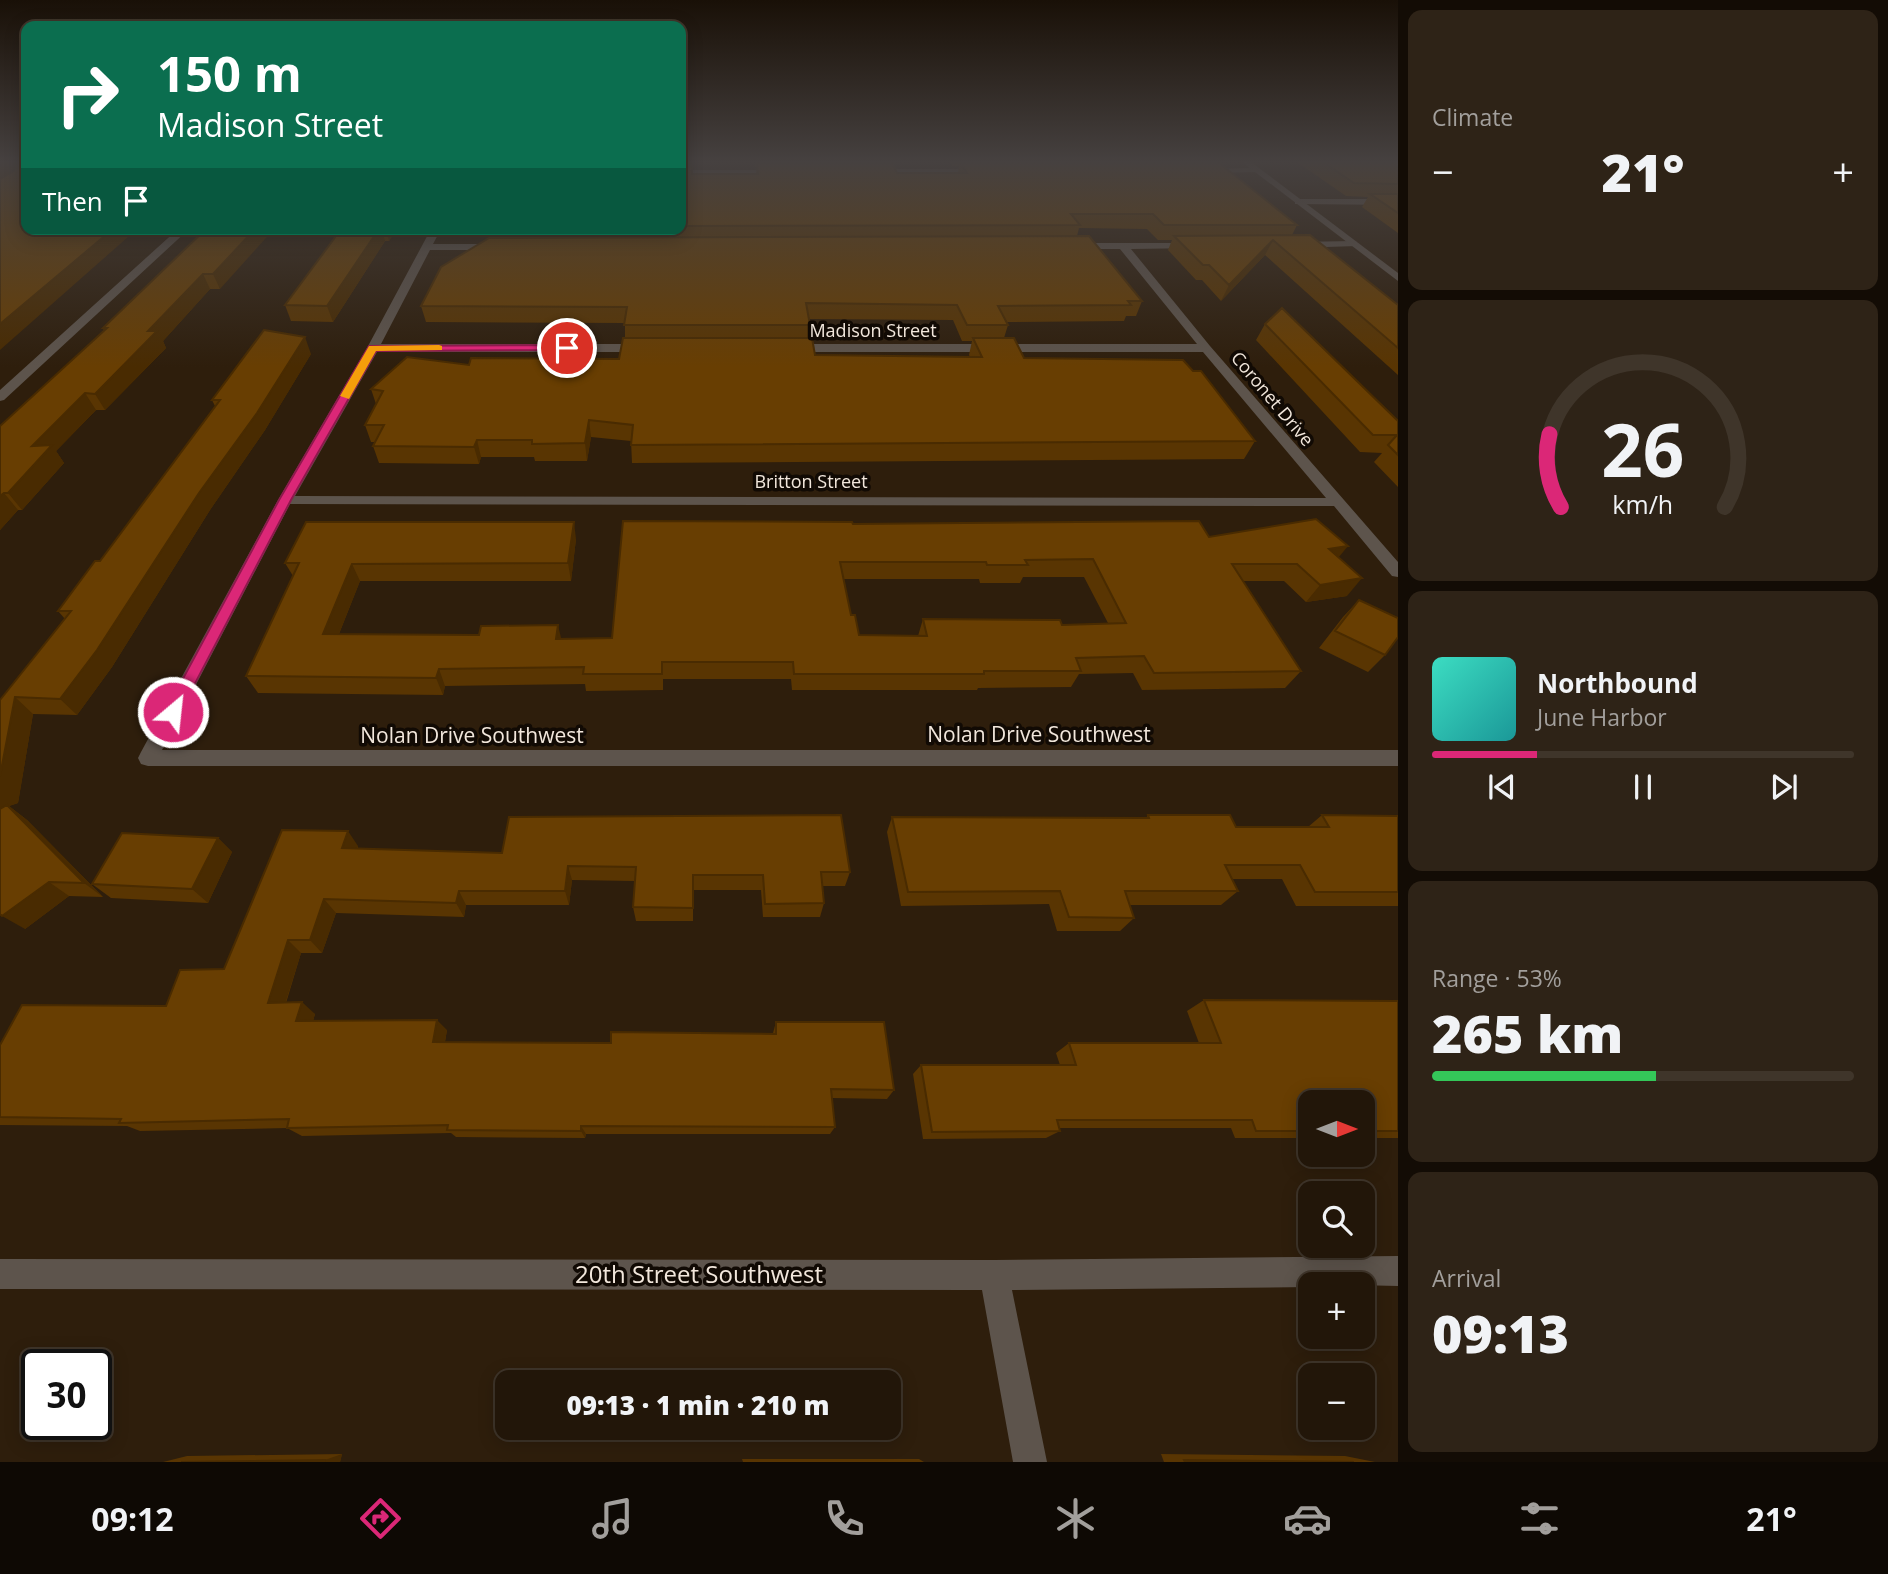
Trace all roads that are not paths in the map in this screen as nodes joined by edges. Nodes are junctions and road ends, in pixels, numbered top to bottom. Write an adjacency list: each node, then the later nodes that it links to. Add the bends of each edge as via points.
1 (1335, 230): 4 (street)
2 (177, 235): 16 (street)
3 (433, 235): 9 (street, Nolan Drive Southwest)
4 (1353, 244): 5 (street); 11 (street)
5 (1286, 245)
6 (1053, 246): 7 (street)
7 (1122, 246): 8 (street); 15 (street, Coronet Drive)
8 (1204, 246)
9 (428, 247): 10 (street); 12 (street, Nolan Drive Southwest)
10 (511, 247)
11 (1398, 278)
12 (373, 348): 13 (street); 17 (street, Nolan Drive Southwest)
13 (664, 348)
14 (775, 348): 15 (street, Madison Street)
15 (1206, 348): 18 (street, Coronet Drive)
16 (0, 397)
17 (285, 500): 18 (street, Britton Street); 20 (street, Nolan Drive Southwest, via 148,758)
18 (1337, 502): 19 (street, Coronet Drive)
19 (1398, 572)
20 (1398, 758)
21 (1398, 1271): 23 (street, 20th Street Southwest)
22 (0, 1273): 23 (street, 20th Street Southwest)
23 (994, 1275): 24 (street)
24 (1030, 1462)

